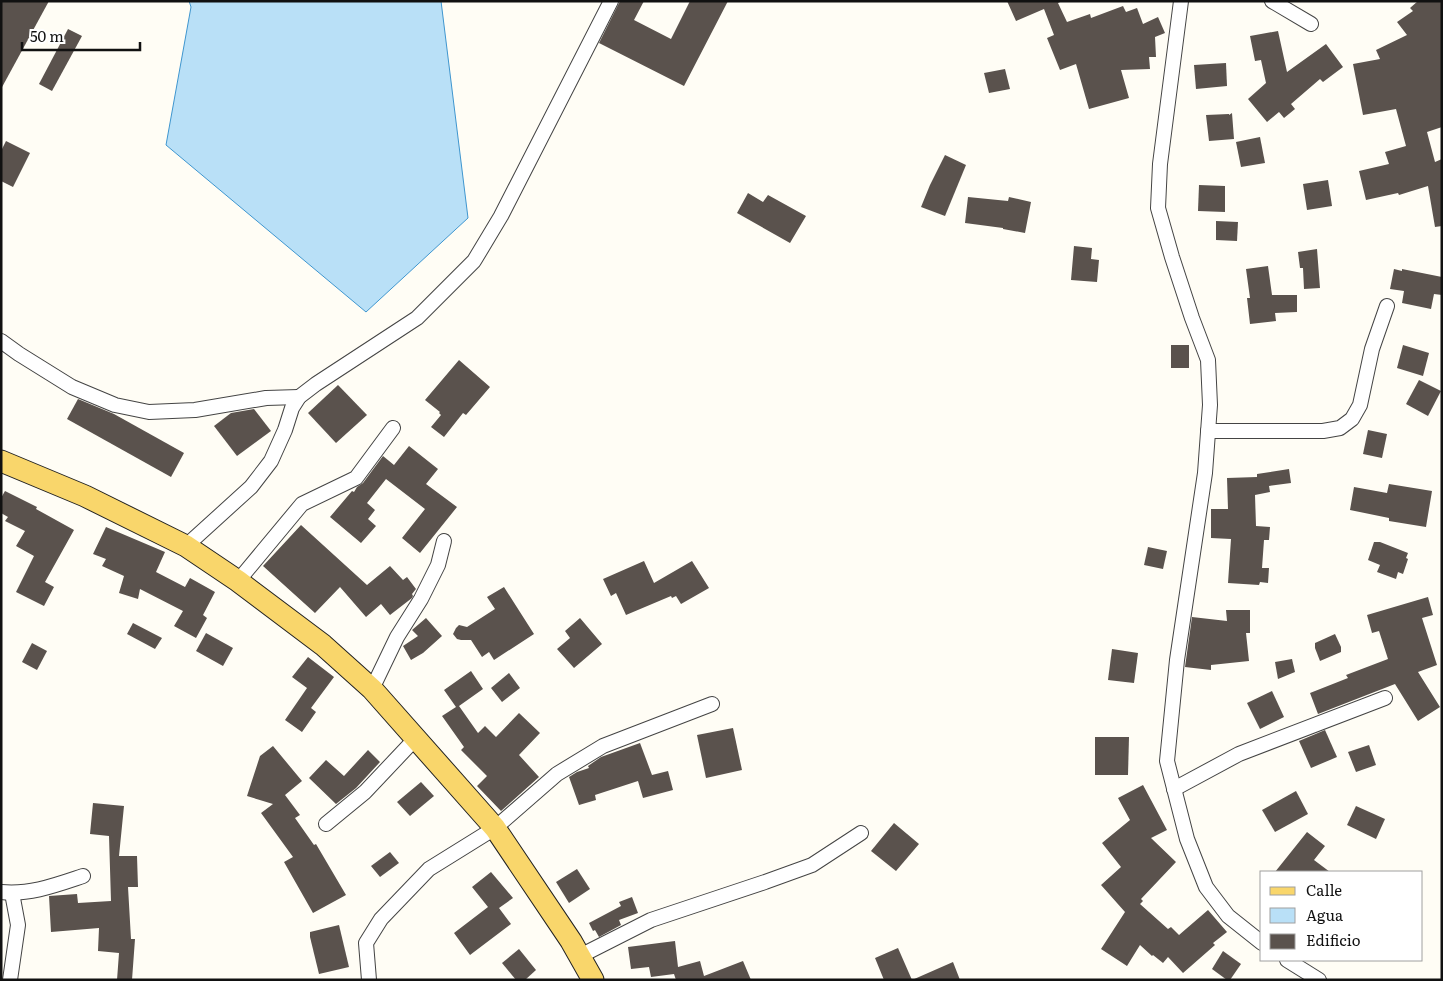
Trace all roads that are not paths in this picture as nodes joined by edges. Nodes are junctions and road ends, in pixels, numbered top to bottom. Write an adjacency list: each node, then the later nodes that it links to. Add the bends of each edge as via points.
1 (611, 1): 7 (street, via 501,216 474,261 417,318)
2 (1181, 1): 9 (street, via 1160,164 1158,208 1208,360)
3 (1272, 1): 4 (street)
4 (1311, 24)
5 (1387, 306): 9 (street, via 1372,348 1360,406 1352,419 1340,428)
6 (1, 341): 7 (street, via 72,387 115,405 149,412 195,410 266,398)
7 (299, 397): 12 (street, via 271,461 252,487)
8 (393, 428): 13 (street, via 356,478 302,504)
9 (1208, 431): 18 (street, via 1205,473 1177,660 1167,761)
10 (1, 461): 12 (main road, via 85,496)
11 (444, 541): 14 (street, via 438,565)
12 (186, 546): 13 (main road)
13 (238, 581): 14 (main road, via 323,645)
14 (372, 689): 17 (main road)
15 (1385, 698): 18 (street, via 1239,754)
16 (712, 704): 20 (street, via 603,746 557,774)
17 (416, 738): 19 (street, via 365,792); 20 (main road)
18 (1174, 789): 24 (street, via 1187,839 1206,887 1228,916)
19 (326, 824)
20 (495, 828): 25 (main road); 28 (street, via 429,869 381,920 366,943)
21 (861, 833): 25 (street, via 812,865 651,920)
22 (83, 876): 23 (street, via 40,890)
23 (7, 893): 27 (street, via 18,925)
24 (1260, 941)
25 (580, 956): 29 (main road)
26 (1290, 961): 30 (street)
27 (10, 980)
28 (369, 980)
29 (593, 980)
30 (1319, 980)

